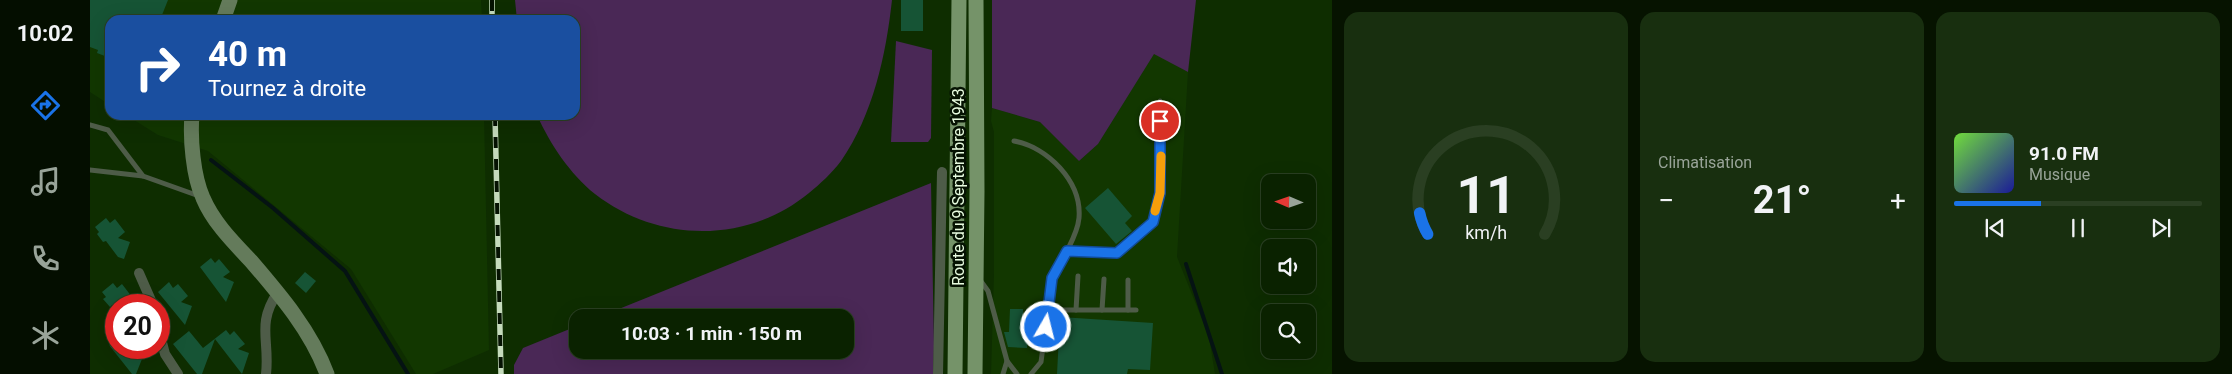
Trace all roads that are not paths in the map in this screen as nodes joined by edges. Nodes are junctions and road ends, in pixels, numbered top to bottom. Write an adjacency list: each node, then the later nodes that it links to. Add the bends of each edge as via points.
1 (230, 0): 4 (main road)
2 (959, 0): 32 (main road, Route du 9 Septembre 1943)
3 (976, 0): 15 (main road, Route du 9 Septembre 1943)
4 (225, 15)
5 (1160, 101): 13 (lane, via 1160,193 1153,222 1117,253)
6 (192, 120): 12 (main road, via 195,164)
7 (90, 125): 11 (lane, via 108,130)
8 (1014, 141): 13 (lane, via 1042,151 1068,180 1077,201 1079,218)
9 (90, 170): 11 (lane)
10 (942, 172): 31 (street)
11 (143, 176): 12 (lane)
12 (202, 197): 19 (main road, via 219,225)
13 (1067, 251): 21 (lane, via 1052,278)
14 (139, 273): 20 (street)
15 (975, 274): 27 (lane, via 988,291); 33 (main road, Route du 9 Septembre 1943)
16 (1078, 276): 22 (lane)
17 (1104, 279): 23 (lane)
18 (1128, 280): 24 (lane)
19 (278, 292): 29 (street, via 265,318); 30 (main road, via 307,332)
20 (148, 294)
21 (1048, 310): 22 (lane); 36 (lane, via 1041,362)
22 (1076, 310): 23 (lane)
23 (1102, 310): 24 (lane)
24 (1128, 310): 25 (lane)
25 (1136, 310)
26 (168, 359): 28 (street)
27 (1007, 361): 34 (lane); 35 (lane)
28 (178, 374)
29 (266, 374)
30 (327, 374)
31 (938, 374)
32 (956, 374)
33 (975, 374)
34 (1003, 374)
35 (1017, 374)
36 (1031, 374)

